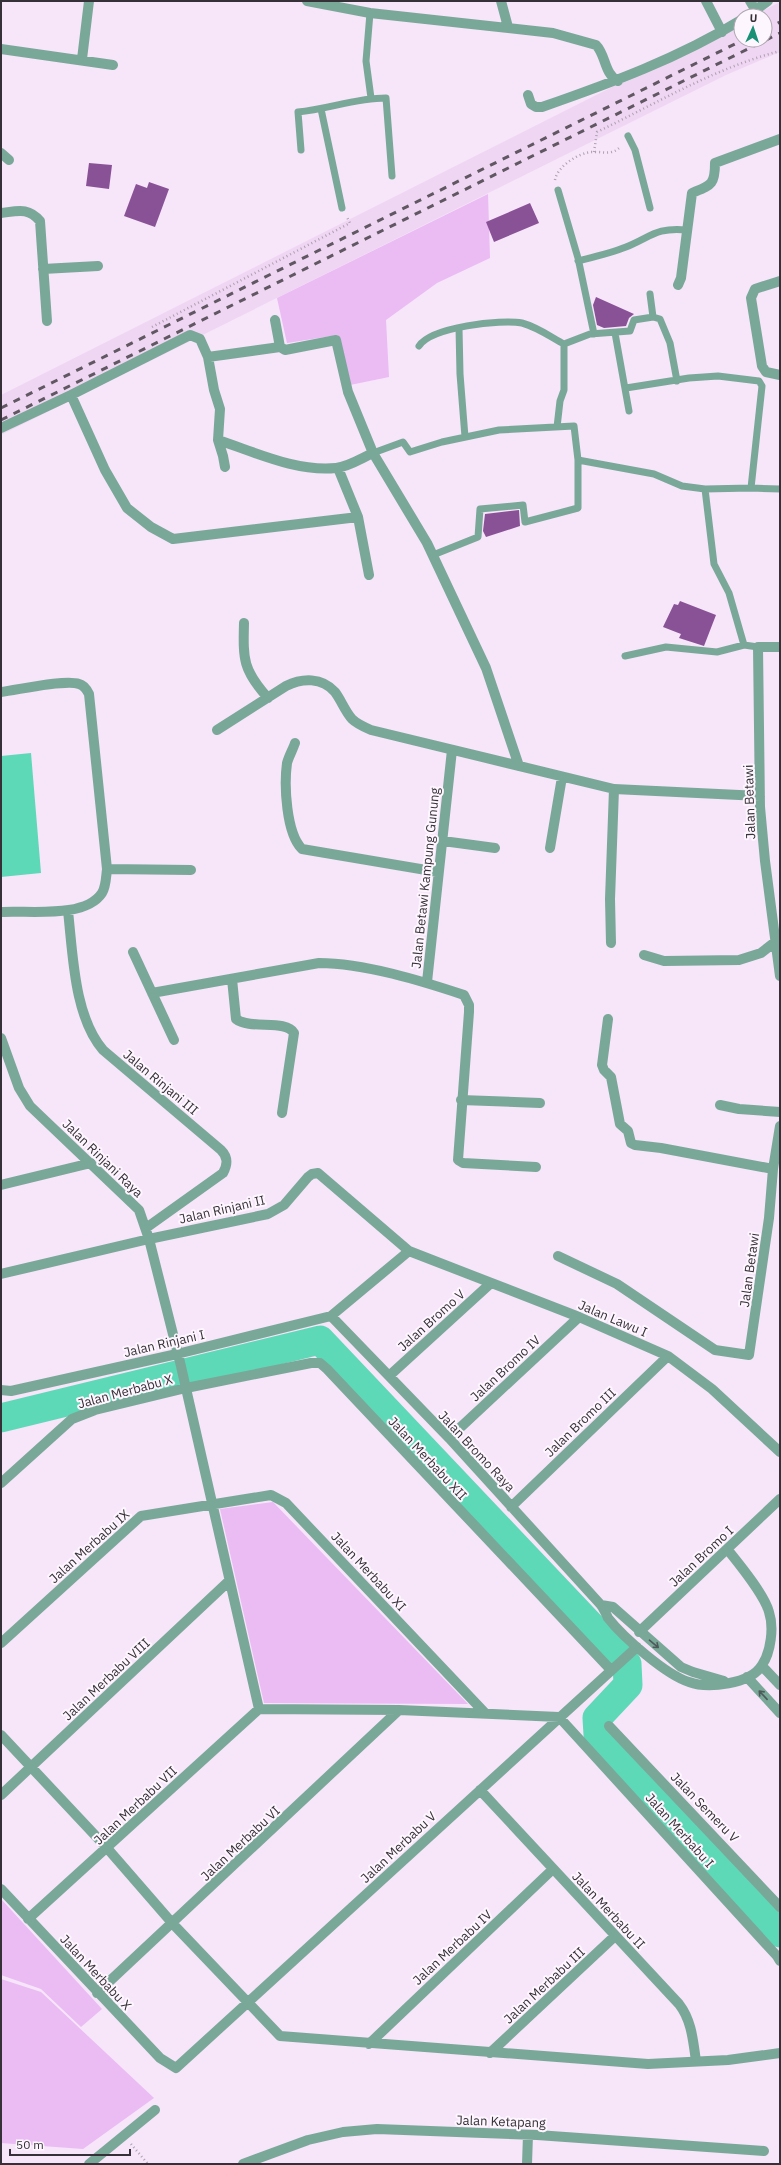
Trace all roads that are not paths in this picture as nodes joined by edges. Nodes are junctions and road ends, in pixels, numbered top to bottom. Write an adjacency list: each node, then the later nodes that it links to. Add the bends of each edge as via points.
1 (89, 1): 12 (street)
2 (307, 1): 7 (street)
3 (501, 1): 9 (street)
4 (706, 1): 10 (street)
5 (768, 1): 6 (street)
6 (759, 8)
7 (370, 13): 9 (street); 16 (lane, via 366,60)
8 (733, 25): 10 (street)
9 (508, 27): 14 (street, via 553,34 596,45 610,75)
10 (722, 32): 14 (street)
11 (1, 49): 12 (street)
12 (82, 59): 13 (street)
13 (112, 65)
14 (618, 81): 15 (street, via 542,107 531,104)
15 (528, 95)
16 (371, 98): 17 (lane); 23 (lane, via 386,98)
17 (321, 109): 20 (lane, via 298,112); 25 (lane)
18 (628, 136): 26 (lane, via 635,150)
19 (780, 139): 28 (street, via 715,163 715,178 710,185 692,192)
20 (301, 150)
21 (1, 153): 22 (street)
22 (9, 160)
23 (392, 176)
24 (558, 190): 29 (lane)
25 (342, 208)
26 (650, 208)
27 (1, 213): 31 (street, via 25,211 33,213 40,221)
28 (687, 230): 29 (lane, via 673,228 651,233 626,247); 33 (street)
29 (578, 261): 40 (lane)
30 (98, 266): 31 (street)
31 (43, 268): 37 (street)
32 (780, 281): 45 (street, via 755,289 751,298 762,366 766,372)
33 (678, 285)
34 (650, 294): 35 (lane)
35 (653, 317): 39 (lane, via 634,320 630,331); 46 (lane, via 660,319 670,343)
36 (275, 320): 43 (street)
37 (47, 321)
38 (460, 328): 41 (lane, via 486,322 522,323); 42 (lane, via 432,335); 52 (lane, via 460,374)
39 (615, 333): 40 (lane); 47 (lane)
40 (594, 334): 41 (lane)
41 (564, 344): 50 (lane, via 564,390)
42 (419, 346)
43 (280, 347): 44 (street); 54 (street, via 285,350 336,340 348,392)
44 (208, 357): 48 (street, via 200,339 190,335); 53 (street, via 220,409)
45 (780, 376)
46 (676, 381): 47 (lane); 58 (lane, via 718,376 756,379 761,383)
47 (626, 388): 49 (lane)
48 (71, 395): 51 (street); 61 (street, via 105,470 128,508 151,527 173,539)
49 (629, 411)
50 (557, 427): 52 (lane, via 499,430); 55 (lane, via 574,426)
51 (1, 428)
52 (465, 437): 54 (lane, via 410,452 403,442)
53 (218, 440): 56 (street); 57 (street, via 300,466)
54 (373, 453): 57 (street); 62 (street)
55 (578, 460): 59 (lane, via 654,474 682,486); 62 (lane, via 578,508 525,522 523,505 480,509 478,537)
56 (224, 467)
57 (338, 468): 61 (street)
58 (751, 488): 59 (lane); 60 (lane)
59 (705, 489): 65 (lane, via 714,564 729,593)
60 (780, 489)
61 (358, 516): 63 (street)
62 (433, 556): 74 (street, via 486,668)
63 (369, 575)
64 (244, 623): 70 (street, via 246,668)
65 (744, 645): 66 (lane); 68 (lane, via 717,652 666,647)
66 (758, 647): 67 (street); 77 (street, Jalan Betawi)
67 (780, 647)
68 (625, 656)
69 (1, 692): 81 (street, via 67,683 79,684 87,689)
70 (268, 698): 71 (street); 73 (street, via 295,682 319,682 334,691 351,718 358,724 371,730)
71 (217, 730)
72 (295, 743): 83 (street, via 288,762 286,798 295,842 302,849)
73 (452, 750): 74 (street); 78 (street, Jalan Betawi Kampung Gunung)
74 (519, 766): 75 (street)
75 (562, 777): 76 (street); 80 (street)
76 (614, 788): 77 (street); 87 (street)
77 (760, 796): 86 (street, Jalan Betawi, via 764,860)
78 (443, 840): 79 (street); 83 (street, Jalan Betawi Kampung Gunung)
79 (495, 848)
80 (550, 848)
81 (107, 869): 82 (street); 84 (street, via 101,895 85,906)
82 (191, 870)
83 (438, 872): 92 (street, Jalan Betawi Kampung Gunung)
84 (68, 911): 85 (street); 108 (street, Jalan Rinjani III, via 82,1008 92,1038 221,1150 226,1160 227,1166 223,1173)
85 (1, 912)
86 (778, 942): 89 (street, via 761,953 739,960 664,961); 90 (street, Jalan Betawi)
87 (611, 943)
88 (133, 952): 93 (street)
89 (644, 955)
90 (780, 976)
91 (232, 979): 92 (street, via 319,963 339,963); 93 (street); 101 (street, via 236,1019 245,1024 286,1027 294,1033)
92 (427, 982): 97 (street, Jalan Betawi Kampung Gunung, via 464,995 469,1004)
93 (152, 993): 96 (street)
94 (608, 1020): 105 (street, via 602,1065 611,1077 620,1124 628,1131 631,1143)
95 (1, 1038): 103 (street, Jalan Rinjani Raya, via 23,1096 30,1106)
96 (174, 1040)
97 (461, 1100): 98 (street); 104 (street, Jalan Betawi Kampung Gunung, via 458,1160 463,1163)
98 (540, 1103)
99 (720, 1105): 100 (street)
100 (780, 1112)
101 (282, 1113)
102 (780, 1126): 105 (street, Jalan Betawi)
103 (91, 1163): 106 (street); 108 (street, Jalan Rinjani Raya, via 140,1210)
104 (536, 1167)
105 (773, 1169): 107 (street, Jalan Betawi)
106 (1, 1185)
107 (776, 1189): 111 (street, Jalan Betawi, via 769,1218 749,1355 715,1350 617,1284)
108 (146, 1228): 109 (street, Jalan Rinjani Raya)
109 (149, 1239): 110 (street, Jalan Rinjani II, via 268,1214 284,1205 308,1177 318,1173); 112 (street, Jalan Rinjani II); 117 (street, Jalan Rinjani Raya)
110 (408, 1251): 113 (street, Jalan Lawu I); 114 (street)
111 (558, 1256)
112 (1, 1274)
113 (491, 1283): 115 (street, Jalan Lawu I); 118 (street, Jalan Bromo V)
114 (331, 1316): 117 (street, Jalan Rinjani I); 118 (street, Jalan Bromo Raya)
115 (579, 1317): 116 (street, Jalan Lawu I); 121 (street, Jalan Bromo IV)
116 (668, 1356): 122 (street, Jalan Lawu I, via 712,1389); 126 (street, Jalan Bromo III)
117 (178, 1358): 119 (street, Jalan Rinjani Raya); 120 (street, Jalan Rinjani I, via 11,1391)
118 (389, 1376): 121 (street, Jalan Bromo Raya)
119 (185, 1384): 123 (street, Jalan Merbabu X, via 72,1419); 125 (street, Jalan Rinjani Raya); 134 (street, Jalan Merbabu XII, via 311,1363 323,1365)
120 (1, 1390)
121 (448, 1438): 126 (street, Jalan Bromo Raya)
122 (780, 1452)
123 (1, 1483)
124 (780, 1499): 127 (street, Jalan Bromo I)
125 (212, 1503): 128 (street, Jalan Rinjani Raya); 131 (street, Jalan Merbabu IX, via 141,1516); 140 (street, Jalan Merbabu XI, via 264,1494 277,1497 286,1503)
126 (511, 1507): 129 (street, Jalan Bromo Raya)
127 (727, 1549): 130 (street, Jalan Bromo I); 133 (street, via 748,1576 769,1611 772,1628)
128 (230, 1581): 138 (street, Jalan Rinjani Raya); 145 (street, Jalan Merbabu VIII)
129 (602, 1605): 130 (street, Jalan Bromo Raya, via 613,1607); 132 (street, Jalan Bromo Raya, via 608,1618)
130 (639, 1632): 136 (street, Jalan Bromo Raya, one-way to 136, via 682,1667)
131 (1, 1643)
132 (635, 1649): 134 (street, Jalan Merbabu V); 136 (street, Jalan Bromo Raya, via 677,1678 700,1685)
133 (762, 1666): 135 (street, Jalan Bromo Raya); 137 (street)
134 (614, 1667): 142 (street, Jalan Merbabu V)
135 (747, 1677): 136 (street, Jalan Bromo Raya); 141 (street, one-way to 135)
136 (732, 1682)
137 (780, 1685)
138 (259, 1708): 139 (street); 148 (street, Jalan Merbabu VII)
139 (399, 1710): 140 (street); 153 (street, Jalan Merbabu VI)
140 (485, 1713): 142 (street)
141 (780, 1713)
142 (559, 1717): 146 (street, Jalan Merbabu V); 155 (street, Jalan Merbabu I)
143 (609, 1726): 151 (street, Jalan Semeru V)
144 (1, 1735): 145 (street)
145 (31, 1767): 147 (street, Jalan Merbabu VIII); 148 (street)
146 (480, 1790): 149 (street, Jalan Merbabu II); 157 (street, Jalan Merbabu V)
147 (1, 1795)
148 (107, 1848): 152 (street, Jalan Merbabu VII); 153 (street)
149 (553, 1869): 154 (street, Jalan Merbabu II); 158 (street, Jalan Merbabu IV)
150 (1, 1889): 152 (street, Jalan Merbabu X)
151 (780, 1907)
152 (28, 1919): 156 (street, Jalan Merbabu X)
153 (173, 1924): 156 (street, Jalan Merbabu VI); 157 (street)
154 (615, 1936): 159 (street, Jalan Merbabu III); 161 (street, Jalan Merbabu II, via 687,2016)
155 (780, 1961)
156 (97, 1993): 162 (street, Jalan Merbabu X, via 160,2058)
157 (248, 2002): 158 (street, via 280,2036); 162 (street, Jalan Merbabu V)
158 (368, 2044): 159 (street)
159 (490, 2053): 161 (street, via 648,2064)
160 (780, 2054): 161 (street)
161 (696, 2061)
162 (176, 2068)
163 (155, 2110): 166 (street)
164 (528, 2135): 165 (street, Jalan Ketapang); 167 (street, Jalan Ketapang, via 376,2129 343,2132 308,2140); 168 (street)
165 (764, 2152)
166 (89, 2164)
167 (242, 2164)
168 (527, 2164)

